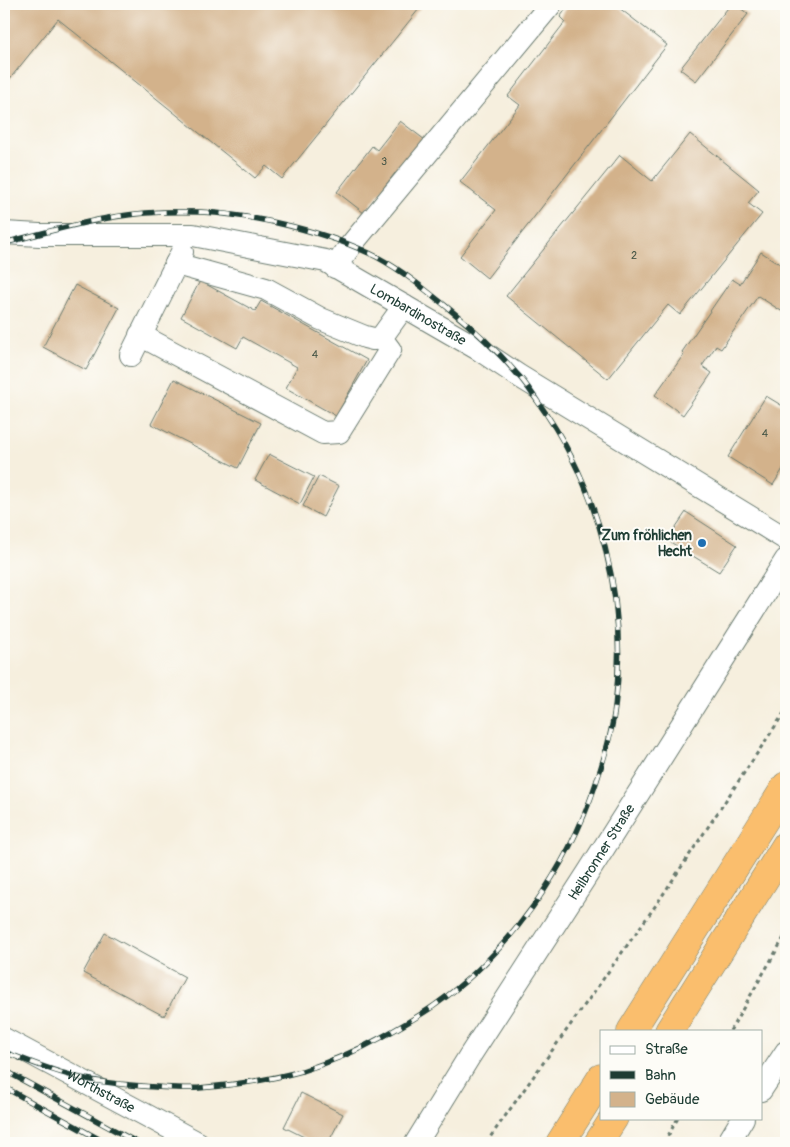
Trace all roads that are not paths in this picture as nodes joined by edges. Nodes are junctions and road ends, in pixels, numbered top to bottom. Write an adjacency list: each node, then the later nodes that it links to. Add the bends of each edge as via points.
1 (551, 4): 5 (street)
2 (4, 233): 3 (street, Lombardinostraße)
3 (194, 235): 4 (street); 5 (street, Lombardinostraße, via 326,261)
4 (176, 264): 7 (street, via 266,290 330,323 365,337); 7 (street, via 136,345 324,433 339,432 390,350)
5 (336, 267): 6 (street, Lombardinostraße)
6 (404, 306): 7 (street); 8 (street, Lombardinostraße)
7 (381, 338)
8 (786, 539)
9 (786, 560): 21 (street, Heilbronner Straße)
10 (786, 786): 12 (highway)
11 (786, 845): 13 (highway)
12 (632, 1030)
13 (670, 1030)
14 (4, 1039): 20 (street, Wörthstraße)
15 (786, 1052): 17 (street)
16 (600, 1080): 22 (highway)
17 (762, 1088)
18 (613, 1120): 23 (highway)
19 (742, 1120): 24 (street)
20 (198, 1143)
21 (416, 1143)
22 (560, 1143)
23 (598, 1143)
24 (728, 1143)

